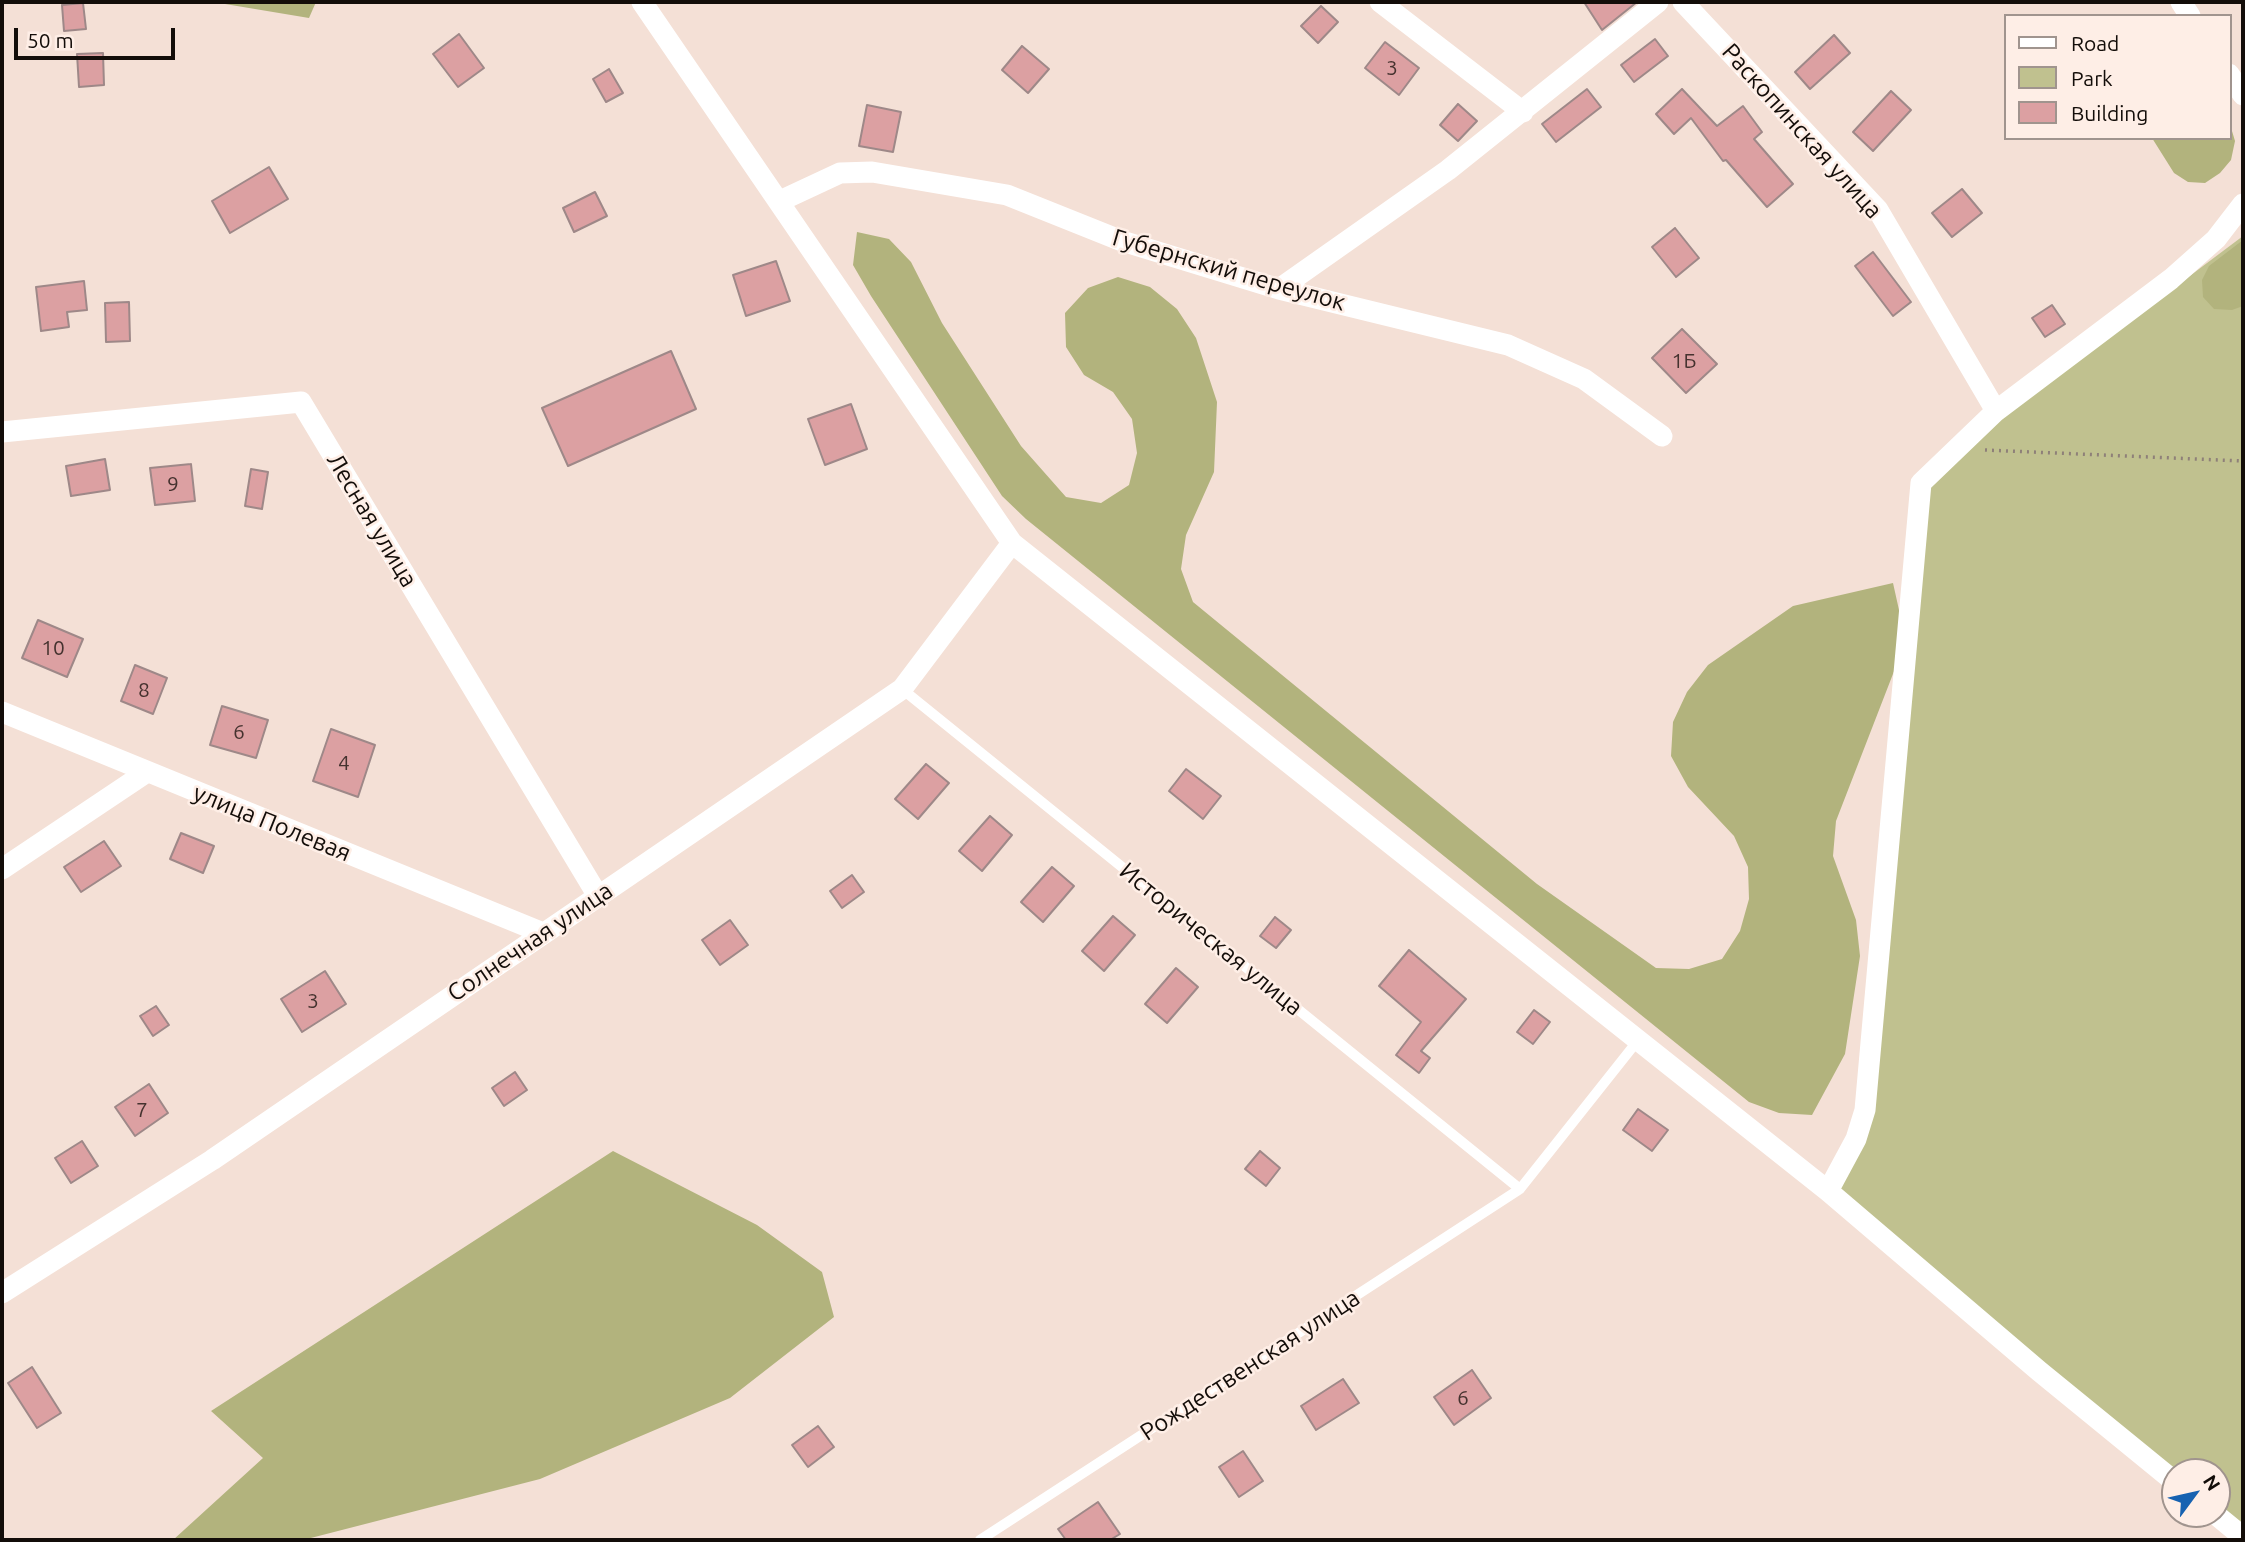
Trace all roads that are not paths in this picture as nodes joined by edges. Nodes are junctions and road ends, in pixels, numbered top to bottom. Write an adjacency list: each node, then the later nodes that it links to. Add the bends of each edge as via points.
1 (642, 2): 8 (street)
2 (1380, 2): 7 (street)
3 (1658, 2): 7 (street)
4 (1683, 2): 11 (street, Раскопинская улица, via 1878,210)
5 (2231, 77): 6 (street)
6 (2243, 95)
7 (1523, 112): 10 (street)
8 (780, 201): 10 (street, Губернский переулок, via 841,173 872,172 1007,195 1122,241); 14 (street)
9 (2243, 204): 11 (street, via 2216,239 2171,279)
10 (1279, 289): 13 (street, Губернский переулок, via 1508,345 1584,379)
11 (1996, 411): 23 (street, via 1922,483 1865,1110 1856,1139)
12 (2, 432): 19 (street, Лесная улица, via 301,402)
13 (1662, 436)
14 (1013, 543): 15 (street, Солнечная улица); 21 (street)
15 (902, 689): 19 (street, Солнечная улица); 22 (lane, Историческая улица)
16 (2, 712): 17 (street, улица Полевая)
17 (147, 772): 18 (street); 20 (street, улица Полевая)
18 (2, 869)
19 (598, 896): 20 (street, Солнечная улица)
20 (543, 933): 24 (street, Солнечная улица, via 212,1160)
21 (1639, 1039): 22 (lane, Рождественская улица); 23 (street)
22 (1520, 1189): 26 (lane, Рождественская улица)
23 (1828, 1191): 25 (street)
24 (2, 1293)
25 (2161, 1471)
26 (980, 1540)

